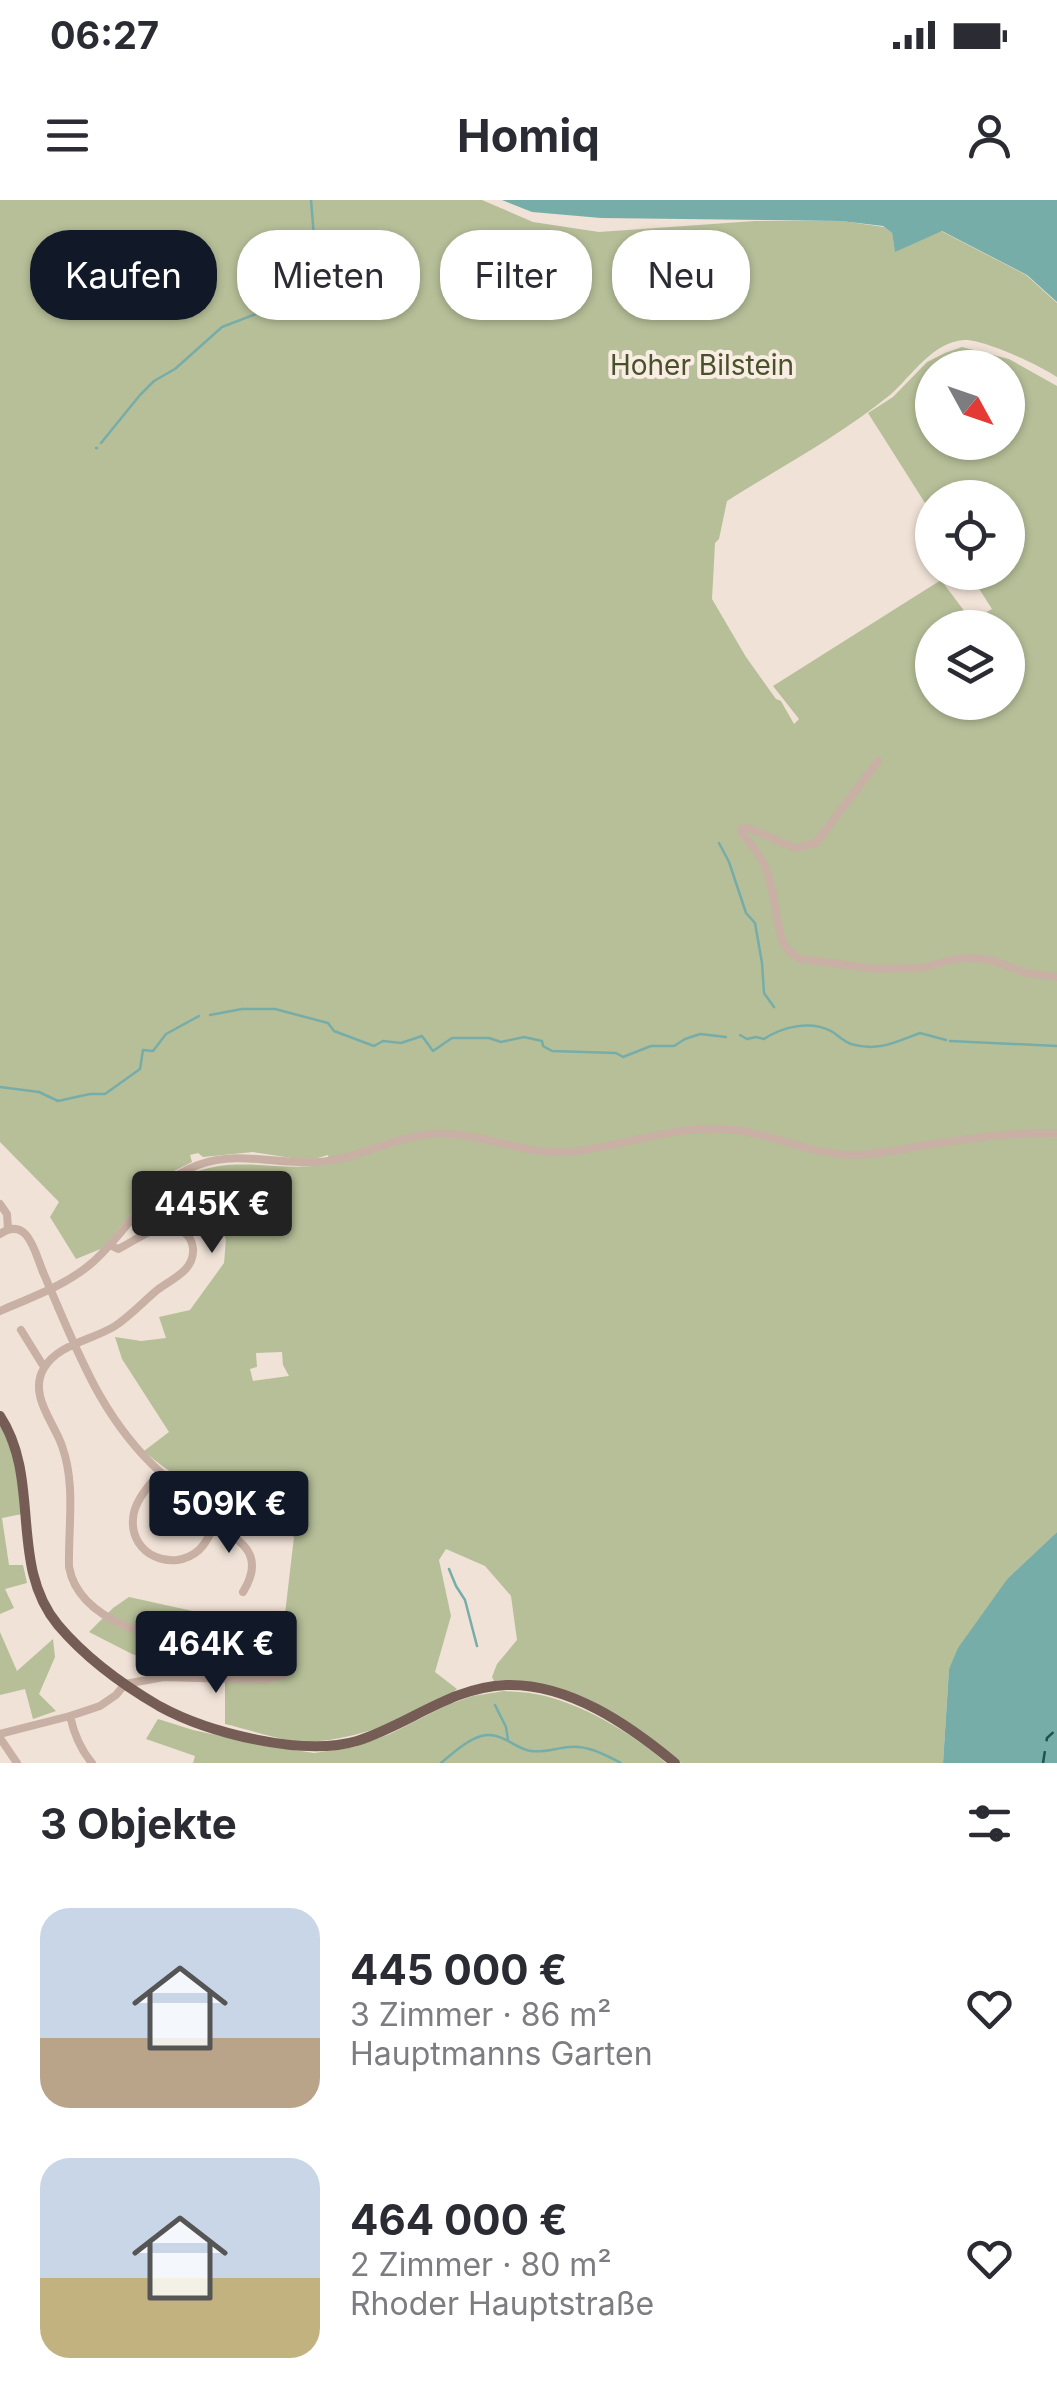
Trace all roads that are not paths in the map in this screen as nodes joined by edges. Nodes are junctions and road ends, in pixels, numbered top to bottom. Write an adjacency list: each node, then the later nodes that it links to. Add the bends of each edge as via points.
1 (878, 761): 2 (street, via 816,844 795,848 741,829 764,865 788,950 800,958 877,969 976,958)
2 (1057, 977)
3 (1057, 1132): 6 (street, via 860,1155 719,1129 556,1152 434,1134 329,1161 228,1158 172,1179)
4 (0, 1204): 5 (street, via 7,1214)
5 (4, 1231): 9 (street, bridge, via 19,1229 29,1238)
6 (110, 1245): 7 (street, via 58,1286); 9 (street, via 118,1249 174,1228 190,1238 194,1255 190,1266 112,1328)
7 (0, 1311)
8 (21, 1330): 10 (street)
9 (74, 1344): 10 (street); 12 (street, via 112,1419)
10 (44, 1367): 15 (street, via 39,1388 69,1468 69,1567 82,1596 127,1628 195,1648 285,1661 292,1669 263,1680 164,1677)
11 (0, 1416): 15 (main road, via 20,1474 33,1582 58,1626)
12 (160, 1472): 13 (street, via 219,1504); 13 (street, via 133,1520 135,1538 147,1553 163,1561 189,1557)
13 (214, 1524): 14 (street, via 251,1557)
14 (244, 1592)
15 (125, 1684): 16 (street, via 100,1706); 20 (main road, via 206,1725 312,1747 365,1738 486,1687 536,1687 624,1724)
16 (70, 1716): 17 (street); 19 (street)
17 (0, 1736): 18 (street)
18 (17, 1763)
19 (92, 1763)
20 (675, 1763)

